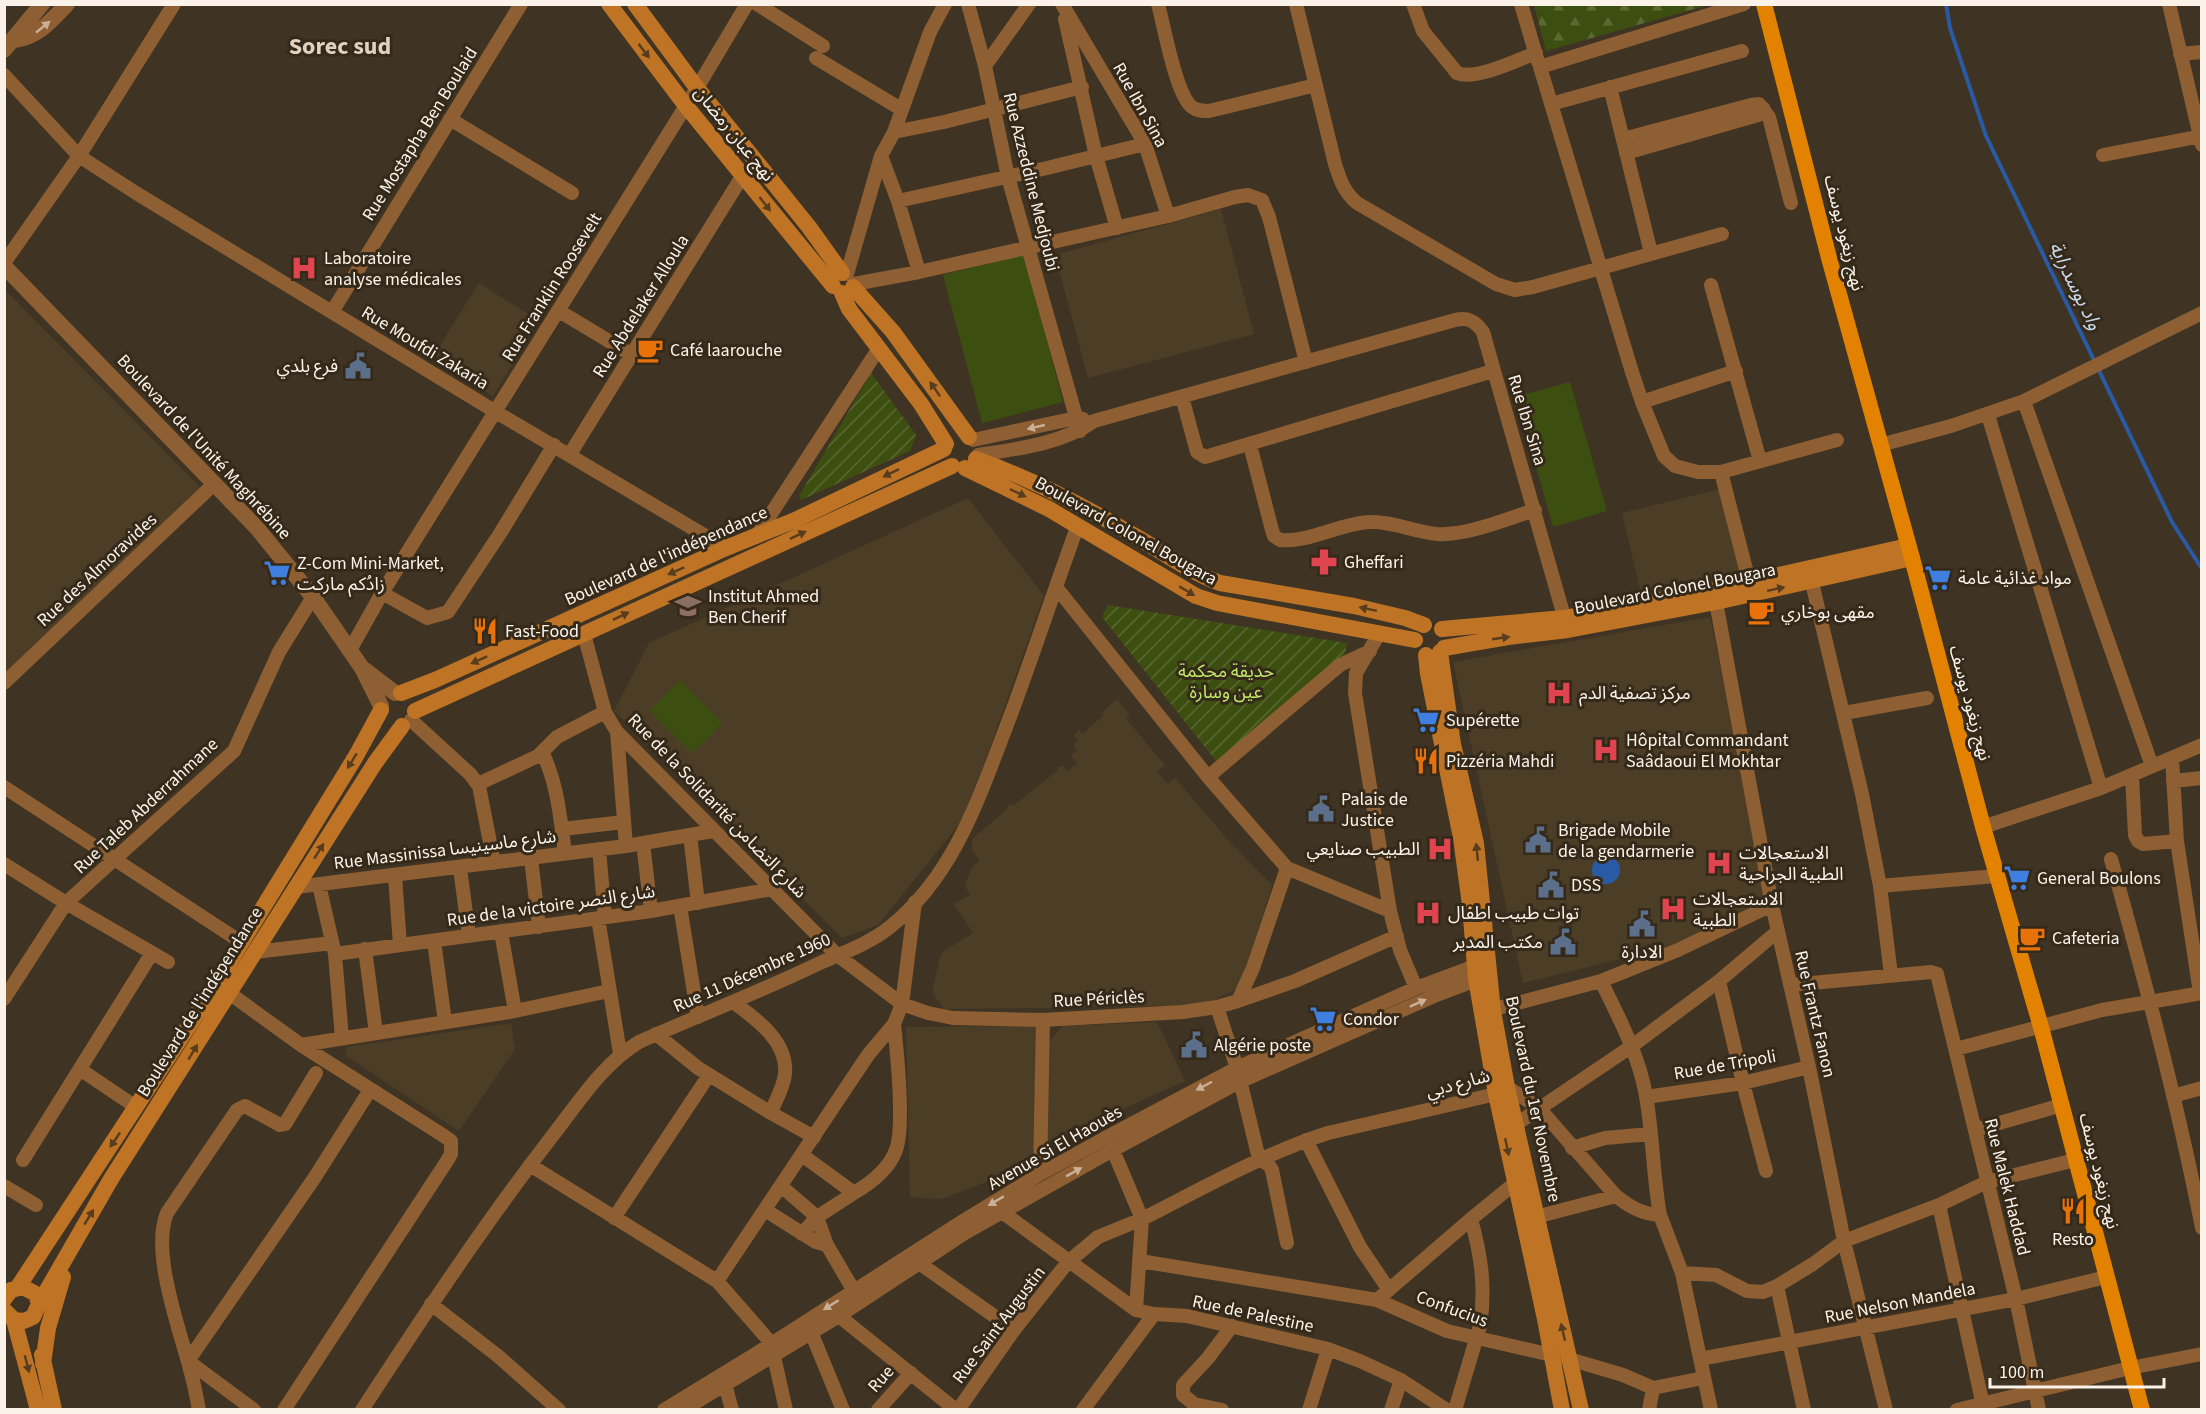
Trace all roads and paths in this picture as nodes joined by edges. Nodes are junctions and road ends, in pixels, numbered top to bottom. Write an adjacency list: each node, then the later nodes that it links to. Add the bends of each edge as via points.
1 (42, 4): 20 (street)
2 (67, 4): 20 (street, one-way to 2, via 36,33)
3 (174, 4): 41 (street)
4 (521, 4): 35 (street, Rue Mostapha Ben Boulaid)
5 (609, 4): 32 (main road, نهج عبان رمضان, one-way to 32)
6 (635, 4): 30 (main road, نهج عبان رمضان)
7 (747, 4): 30 (street, Rue Franklin Roosevelt)
8 (757, 4): 33 (street)
9 (945, 4): 33 (street, via 930,32)
10 (1029, 4): 25 (street)
11 (1158, 4): 27 (street, via 1178,80 1192,108 1209,111)
12 (1296, 4): 27 (street)
13 (1413, 4): 24 (street, via 1423,31 1457,73 1464,76)
14 (1521, 4): 24 (street)
15 (1744, 4): 24 (street)
16 (1764, 4): 76 (main road, نهج زيغود يوسف)
17 (2169, 4): 23 (street)
18 (969, 5): 25 (street, Rue Azzeddine Medjoubi)
19 (1062, 5): 28 (street); 38 (street, Rue Ibn Sina)
20 (9, 45)
21 (1742, 51): 29 (street)
22 (2202, 52): 23 (street)
23 (2180, 54): 37 (street)
24 (1538, 60): 31 (street)
25 (985, 66): 34 (street, Rue Azzeddine Medjoubi)
26 (4, 75): 41 (street, Rue Moufdi Zakaria)
27 (1316, 85): 55 (street, via 1341,184 1357,203 1505,288 1533,287)
28 (1082, 87): 34 (street); 43 (street)
29 (1610, 87): 31 (street); 39 (street)
30 (697, 88): 32 (street, Rue Franklin Roosevelt); 57 (main road, نهج عبان رمضان, via 809,227)
31 (1551, 104): 55 (street)
32 (686, 106): 44 (main road, نهج عبان رمضان); 59 (street, Rue Franklin Roosevelt)
33 (901, 109): 36 (street)
34 (992, 111): 36 (street); 45 (street, Rue Azzeddine Medjoubi)
35 (450, 119): 46 (street); 60 (street, Rue Mostapha Ben Boulaid)
36 (894, 132): 42 (street)
37 (2201, 139): 40 (street)
38 (1144, 144): 43 (street); 49 (street, Rue Ibn Sina)
39 (1625, 146): 48 (street, via 1760,104 1769,117); 53 (street)
40 (2103, 155)
41 (79, 156): 54 (street); 60 (street, Rue Moufdi Zakaria)
42 (881, 156): 47 (street); 57 (street)
43 (1096, 156): 45 (street); 50 (street)
44 (742, 175): 57 (main road, نهج عبان رمضان, one-way to 57); 63 (street, Rue Abdelaker Alloula)
45 (1008, 177): 47 (street); 52 (street, Rue Azzeddine Medjoubi)
46 (572, 194)
47 (898, 201): 56 (street)
48 (1791, 203)
49 (1168, 216): 50 (street); 64 (street, via 1235,197 1248,195 1262,200)
50 (1117, 228): 52 (street)
51 (1722, 234): 53 (street)
52 (1028, 247): 56 (street); 72 (street, Rue Azzeddine Medjoubi)
53 (1651, 253): 55 (street)
54 (4, 264): 82 (street, Boulevard de l'Unité Maghrébine)
55 (1600, 269): 68 (street)
56 (919, 272): 57 (street)
57 (845, 283): 62 (main road, نهج عبان رمضان, via 849,309); 79 (main road, نهج عبان رمضان, one-way to 57, via 893,332)
58 (1711, 285): 66 (street)
59 (559, 311): 63 (street); 70 (street, Rue Franklin Roosevelt)
60 (332, 312): 70 (street, Rue Moufdi Zakaria)
61 (2202, 313): 69 (street)
62 (879, 348): 77 (main road, نهج عبان رمضان, via 926,410); 85 (street)
63 (632, 355): 78 (street, Rue Abdelaker Alloula)
64 (1306, 362): 65 (street, Rue Ibn Sina, via 1464,318 1483,332); 67 (street, Rue Ibn Sina)
65 (1493, 371): 75 (street); 83 (street, Rue Ibn Sina)
66 (1736, 371): 68 (street); 80 (street)
67 (1182, 397): 72 (street, Rue Ibn Sina); 75 (street, via 1199,455 1210,456)
68 (1642, 402): 81 (street, via 1664,456 1686,469)
69 (2024, 402): 71 (street); 117 (street)
70 (496, 412): 74 (street, Rue Moufdi Zakaria); 93 (street, Rue Franklin Roosevelt)
71 (1988, 415): 76 (street); 124 (street)
72 (1078, 425): 79 (street, via 1005,451)
73 (1837, 440): 80 (street)
74 (554, 445): 78 (street, Rue Moufdi Zakaria); 93 (street, via 448,612 427,618)
75 (1250, 445): 83 (street, via 1272,530 1280,540 1369,522 1449,534)
76 (1880, 445): 87 (main road, نهج زيغود يوسف)
77 (945, 446): 79 (main road, نهج عبان رمضان, via 945,458); 79 (main road, Boulevard de l'indépendance, via 957,435); 85 (main road, Boulevard de l'indépendance, one-way to 85)
78 (570, 454): 86 (street, Rue Moufdi Zakaria)
79 (969, 454): 84 (main road, Boulevard Colonel Bougara, one-way to 84); 90 (main road, Boulevard de l'indépendance, one-way to 79); 97 (main road, one-way to 79, via 1386,613 1202,577 1067,497)
80 (1760, 461): 81 (street)
81 (1721, 472): 91 (street)
82 (214, 484): 95 (street, Boulevard de l'Unité Maghrébine, via 257,528); 106 (street, Rue des Almoravides)
83 (1535, 510): 96 (street, Rue Ibn Sina)
84 (1078, 525): 92 (street, Rue 11 Décembre 1960); 100 (main road, Boulevard Colonel Bougara, one-way to 100, via 1197,596)
85 (756, 537): 86 (main road, Boulevard de l'indépendance)
86 (726, 549): 88 (main road, Boulevard de l'indépendance)
87 (1910, 552): 89 (main road, Boulevard Colonel Bougara); 126 (main road, نهج زيغود يوسف)
88 (702, 559): 90 (main road); 107 (main road, Boulevard de l'indépendance, one-way to 107, via 435,680)
89 (1810, 575): 91 (main road, Boulevard Colonel Bougara); 94 (main road, Boulevard Colonel Bougara, one-way to 89); 111 (street)
90 (708, 577): 99 (main road, Boulevard de l'indépendance, one-way to 90)
91 (1749, 581): 94 (main road, Boulevard Colonel Bougara)
92 (1056, 587): 119 (street); 148 (street, Rue 11 Décembre 1960, via 961,838 938,876)
93 (382, 593): 102 (street, Rue Franklin Roosevelt)
94 (1712, 596): 96 (main road, Boulevard Colonel Bougara); 151 (street, Rue Frantz Fanon)
95 (313, 597): 102 (street, Boulevard de l'Unité Maghrébine); 136 (street, Rue Taleb Abderrahmane, via 279,652 234,751)
96 (1566, 624): 98 (main road, Boulevard Colonel Bougara); 104 (main road, Boulevard Colonel Bougara, one-way to 96)
97 (1424, 626): 98 (main road, via 1433,624); 101 (main road)
98 (1442, 629): 104 (main road, via 1446,638)
99 (584, 634): 110 (street, Rue de la Solidarité شارع التضامن); 112 (main road, Boulevard de l'indépendance)
100 (1378, 634): 101 (main road, Boulevard Colonel Bougara); 103 (street)
101 (1415, 640): 104 (main road, via 1418,649)
102 (350, 650): 105 (street, Boulevard de l'Unité Maghrébine)
103 (1370, 651): 119 (street, via 1340,665); 154 (street, via 1356,673 1354,693)
104 (1437, 651): 169 (main road, Boulevard du 1er Novembre, via 1435,708)
105 (362, 668): 107 (street, Boulevard de l'Unité Maghrébine); 109 (street, Boulevard de l'Unité Maghrébine)
106 (4, 683)
107 (398, 693): 109 (main road, via 387,697); 112 (main road, via 410,697)
108 (1927, 698): 111 (street)
109 (381, 708): 112 (main road, via 392,725); 163 (main road, Boulevard de l'indépendance, one-way to 163)
110 (604, 712): 113 (street, Rue de la Solidarité شارع التضامن); 115 (street, via 557,737)
111 (1844, 713): 145 (street)
112 (409, 719): 122 (street); 146 (main road, Boulevard de l'indépendance, one-way to 112, via 375,764)
113 (617, 732): 125 (street); 128 (street, Rue de la Solidarité شارع التضامن)
114 (2202, 745): 116 (street)
115 (542, 752): 122 (street); 127 (street, via 555,784)
116 (2172, 758): 117 (street); 121 (street)
117 (2152, 766): 118 (street)
118 (2132, 775): 124 (street); 130 (street, via 2138,841)
119 (1208, 777): 141 (street)
120 (2202, 778): 121 (street)
121 (2173, 781): 130 (street)
122 (478, 784): 138 (street)
123 (4, 787): 136 (street)
124 (2101, 788): 126 (street)
125 (624, 822): 127 (street); 132 (street)
126 (1983, 827): 143 (main road, نهج زيغود يوسف)
127 (562, 829): 134 (street)
128 (713, 831): 129 (street, Rue Massinissa شارع ماسينيسا); 147 (street, Rue de la Solidarité شارع التضامن)
129 (690, 835): 131 (street, Rue Massinissa شارع ماسينيسا); 150 (street)
130 (2177, 841): 178 (street)
131 (643, 843): 132 (street, Rue Massinissa شارع ماسينيسا); 153 (street)
132 (626, 846): 133 (street, Rue Massinissa شارع ماسينيسا)
133 (599, 849): 134 (street, Rue Massinissa شارع ماسينيسا); 155 (street)
134 (565, 853): 135 (street, Rue Massinissa شارع ماسينيسا)
135 (531, 858): 138 (street, Rue Massinissa شارع ماسينيسا); 156 (street)
136 (115, 859): 149 (street, Rue Taleb Abderrahmane); 163 (street)
137 (2111, 859): 181 (street)
138 (494, 863): 140 (street, Rue Massinissa شارع ماسينيسا)
139 (4, 864): 149 (street)
140 (459, 868): 142 (street, Rue Massinissa شارع ماسينيسا); 159 (street)
141 (1287, 868): 154 (street); 179 (street)
142 (395, 876): 144 (street, Rue Massinissa شارع ماسينيسا); 162 (street)
143 (1996, 876): 145 (street); 190 (main road, نهج زيغود يوسف)
144 (319, 885): 146 (street, Rue Massinissa شارع ماسينيسا); 164 (street)
145 (1880, 886): 170 (street)
146 (296, 888): 163 (main road, Boulevard de l'indépendance)
147 (772, 889): 150 (street, Rue de la victoire شارع النصر); 167 (street, Rue de la Solidarité شارع التضامن)
148 (915, 902): 167 (street, Rue 11 Décembre 1960, via 871,940); 182 (street)
149 (66, 903): 166 (street); 176 (street, Rue Taleb Abderrahmane)
150 (698, 903): 152 (street, Rue de la victoire شارع النصر)
151 (1772, 905): 157 (street, Rue Frantz Fanon); 171 (street)
152 (680, 906): 153 (street, Rue de la victoire شارع النصر); 186 (street)
153 (651, 910): 155 (street, Rue de la victoire شارع النصر)
154 (1390, 911): 160 (street)
155 (601, 917): 156 (street, Rue de la victoire شارع النصر); 175 (street)
156 (538, 927): 158 (street, Rue de la victoire شارع النصر)
157 (1778, 931): 172 (street); 173 (street, Rue Frantz Fanon)
158 (501, 932): 159 (street, Rue de la victoire شارع النصر); 184 (street)
159 (469, 936): 161 (street, Rue de la victoire شارع النصر)
160 (1397, 936): 174 (street); 179 (street, Rue Périclès, via 1295,981)
161 (434, 941): 162 (street, Rue de la victoire شارع النصر); 188 (street)
162 (400, 945): 165 (street, Rue de la victoire شارع النصر)
163 (248, 947): 164 (street, Rue de la victoire شارع النصر); 177 (main road, Boulevard de l'indépendance); 210 (main road, Boulevard de l'indépendance)
164 (334, 948): 165 (street, Rue de la victoire شارع النصر); 193 (street)
165 (365, 950): 191 (street)
166 (152, 953): 168 (street); 199 (street)
167 (837, 955): 180 (street, Rue 11 Décembre 1960); 182 (street, Rue Périclès)
168 (168, 962)
169 (1482, 971): 174 (street, Avenue Si El Haouès); 185 (main road, Boulevard du 1er Novembre); 202 (street, Avenue Si El Haouès, one-way to 169)
170 (1891, 975): 173 (street); 196 (street, Rue Malek Haddad, via 1936,974)
171 (1602, 981): 185 (street); 195 (street)
172 (1719, 981): 195 (street); 203 (street)
173 (1790, 985): 198 (street, Rue Frantz Fanon)
174 (1416, 988): 202 (street, Avenue Si El Haouès)
175 (609, 991): 184 (street); 197 (street)
176 (6, 993)
177 (229, 993): 194 (street); 249 (main road, Boulevard de l'indépendance, one-way to 177)
178 (2201, 993): 181 (street)
179 (1238, 1001): 183 (street, Rue Périclès)
180 (733, 1002): 186 (street, Rue 11 Décembre 1960); 212 (street, via 768,1030 780,1049 785,1076)
181 (2150, 1002): 190 (street); 207 (street)
182 (902, 1004): 187 (street, Rue Périclès, via 953,1018); 189 (street)
183 (1217, 1007): 187 (street, Rue Périclès); 202 (street)
184 (515, 1011): 188 (street)
185 (1487, 1011): 206 (main road, Boulevard du 1er Novembre)
186 (698, 1017): 192 (street, Rue 11 Décembre 1960)
187 (1043, 1020): 226 (street)
188 (445, 1022): 191 (street)
189 (894, 1024): 216 (street, via 868,1055); 231 (street, via 898,1143 887,1165)
190 (2041, 1027): 196 (street); 209 (main road, نهج زيغود يوسف)
191 (376, 1033): 193 (street)
192 (656, 1034): 197 (street, Rue 11 Décembre 1960); 201 (street)
193 (342, 1038): 194 (street)
194 (301, 1045): 205 (street)
195 (1632, 1046): 208 (street); 211 (street)
196 (1956, 1049): 214 (street, Rue Malek Haddad)
197 (620, 1053): 224 (street, Rue 11 Décembre 1960)
198 (1809, 1067): 203 (street, Rue de Tripoli); 246 (street, Rue Frantz Fanon)
199 (81, 1070): 210 (street); 222 (street)
200 (316, 1073): 281 (street, via 285,1124 279,1125 245,1106 237,1110 167,1213 162,1249)
201 (709, 1075): 212 (street); 238 (street)
202 (1238, 1075): 219 (street, Avenue Si El Haouès); 221 (street); 226 (street, Avenue Si El Haouès, one-way to 226)
203 (1743, 1083): 208 (street, Rue de Tripoli); 225 (street)
204 (2202, 1088): 207 (street)
205 (370, 1090): 281 (street); 296 (street, via 451,1141 451,1154)
206 (1501, 1091): 211 (street, شارع دبي); 213 (main road, Boulevard du 1er Novembre); 217 (street, شارع دبي); 227 (main road, Boulevard du 1er Novembre, one-way to 227)
207 (2173, 1096): 244 (street)
208 (1646, 1097): 215 (street)
209 (2062, 1105): 214 (street); 223 (main road, نهج زيغود يوسف)
210 (136, 1107): 257 (main road, Boulevard de l'indépendance, one-way to 257)
211 (1539, 1108): 213 (street); 218 (street, شارع دبي)
212 (771, 1113): 216 (street)
213 (1515, 1125): 227 (main road, Boulevard du 1er Novembre)
214 (1974, 1130): 228 (street, Rue Malek Haddad)
215 (1650, 1134): 218 (street, via 1605,1138); 237 (street)
216 (814, 1137): 220 (street)
217 (1306, 1140): 221 (street, شارع دبي); 258 (street, via 1360,1247)
218 (1572, 1148): 232 (street, شارع دبي)
219 (1113, 1150): 236 (street, Avenue Si El Haouès, one-way to 219); 241 (street)
220 (802, 1155): 230 (street); 231 (street)
221 (1260, 1159): 241 (street, شارع دبي); 247 (street, via 1272,1170)
222 (23, 1160)
223 (2075, 1160): 228 (street); 254 (main road, نهج زيغود يوسف)
224 (530, 1165): 238 (street); 262 (street, Rue 11 Décembre 1960)
225 (1766, 1171)
226 (1040, 1174): 243 (street, Avenue Si El Haouès, one-way to 243)
227 (1521, 1181): 240 (street, Confucius); 242 (main road, Boulevard du 1er Novembre)
228 (1987, 1182): 233 (street); 260 (street, Rue Malek Haddad)
229 (4, 1186): 234 (street)
230 (781, 1186): 235 (street); 239 (street)
231 (854, 1193): 239 (street)
232 (1616, 1196): 237 (street, شارع دبي, via 1648,1215); 242 (street)
233 (1939, 1204): 246 (street); 265 (street)
234 (36, 1205)
235 (765, 1210): 245 (street); 255 (street)
236 (1002, 1212): 243 (street, Avenue Si El Haouès); 251 (street)
237 (1660, 1215): 253 (street)
238 (614, 1218): 255 (street)
239 (817, 1218): 245 (street); 248 (street)
240 (1471, 1218): 258 (street, Confucius); 273 (street, via 1483,1276 1482,1314)
241 (1142, 1219): 250 (street); 251 (street, Rue Saint Augustin, via 1098,1237)
242 (1530, 1219): 278 (main road, Boulevard du 1er Novembre); 279 (main road, Boulevard du 1er Novembre, one-way to 242)
243 (963, 1228): 252 (street, Avenue Si El Haouès); 259 (street, Avenue Si El Haouès)
244 (2202, 1228)
245 (802, 1234): 248 (street)
246 (1845, 1241): 256 (street); 270 (street, Rue Frantz Fanon)
247 (1287, 1243)
248 (827, 1245): 259 (street)
249 (70, 1248): 263 (main road, Boulevard de l'indépendance); 282 (main road, via 50,1319)
250 (1140, 1261): 261 (street); 264 (street)
251 (1068, 1262): 264 (street); 271 (street, Rue Saint Augustin)
252 (919, 1263): 268 (street, Avenue Si El Haouès); 271 (street)
253 (1682, 1273): 256 (street, via 1716,1275 1747,1291 1763,1292); 280 (street)
254 (2106, 1277): 260 (street, Rue Nelson Mandela); 283 (main road, نهج زيغود يوسف)
255 (717, 1281): 275 (street)
256 (1777, 1286): 274 (street)
257 (9, 1290): 263 (main road, via 32,1290)
258 (1389, 1290): 261 (street, Confucius)
259 (854, 1291): 275 (street, Avenue Si El Haouès, one-way to 275)
260 (2016, 1299): 265 (street, Rue Nelson Mandela); 289 (street, Rue Malek Haddad)
261 (1377, 1300): 273 (street, Confucius, via 1447,1331)
262 (431, 1304): 297 (street, Rue 11 Décembre 1960); 298 (street)
263 (38, 1308): 267 (main road, via 29,1320); 282 (main road)
264 (1136, 1310): 266 (street)
265 (1961, 1310): 270 (street, Rue Nelson Mandela); 291 (street)
266 (1154, 1314): 269 (street, Rue de Palestine); 306 (street)
267 (9, 1315): 292 (main road, one-way to 292)
268 (839, 1316): 272 (street, Avenue Si El Haouès); 284 (street)
269 (1232, 1326): 276 (street, Rue de Palestine); 290 (street, via 1183,1385 1183,1395)
270 (1867, 1328): 274 (street, Rue Nelson Mandela); 317 (street, Rue Frantz Fanon)
271 (1014, 1330): 305 (street, Rue Saint Augustin)
272 (811, 1332): 275 (street, Avenue Si El Haouès); 303 (street)
273 (1476, 1339): 278 (street, Confucius); 311 (street)
274 (1790, 1343): 280 (street, Rue Nelson Mandela); 316 (street)
275 (772, 1348): 287 (street, Avenue Si El Haouès); 299 (street, Avenue Si El Haouès); 302 (street)
276 (1328, 1349): 286 (street, Rue de Palestine); 308 (street)
277 (2202, 1354): 283 (street)
278 (1551, 1355): 279 (street, Confucius); 312 (main road, Boulevard du 1er Novembre)
279 (1569, 1359): 288 (street, Confucius); 313 (main road, Boulevard du 1er Novembre)
280 (1700, 1359): 285 (street)
281 (188, 1361): 294 (street); 295 (street)
282 (43, 1364): 293 (main road)
283 (2130, 1368): 289 (street); 320 (main road, نهج زيغود يوسف)
284 (911, 1372): 304 (street, Rue); 305 (street)
285 (1703, 1378): 288 (street); 315 (street)
286 (1401, 1380): 309 (street); 310 (street, Rue de Palestine)
287 (725, 1384): 300 (street, Avenue Si El Haouès); 301 (street)
288 (1653, 1388): 314 (street)
289 (2035, 1392): 291 (street); 319 (street, Rue Malek Haddad)
290 (1194, 1407): 307 (street)
291 (1983, 1407): 318 (street)
292 (38, 1410)
293 (54, 1410)
294 (198, 1410)
295 (254, 1410)
296 (284, 1410)
297 (362, 1410)
298 (559, 1410)
299 (664, 1410)
300 (683, 1410)
301 (732, 1410)
302 (786, 1410)
303 (843, 1410)
304 (878, 1410)
305 (957, 1410)
306 (1083, 1410)
307 (1222, 1410)
308 (1309, 1410)
309 (1391, 1410)
310 (1447, 1410)
311 (1455, 1410)
312 (1563, 1410)
313 (1581, 1410)
314 (1649, 1410)
315 (1711, 1410)
316 (1804, 1410)
317 (1886, 1410)
318 (1957, 1410)
319 (2039, 1410)
320 (2142, 1410)

